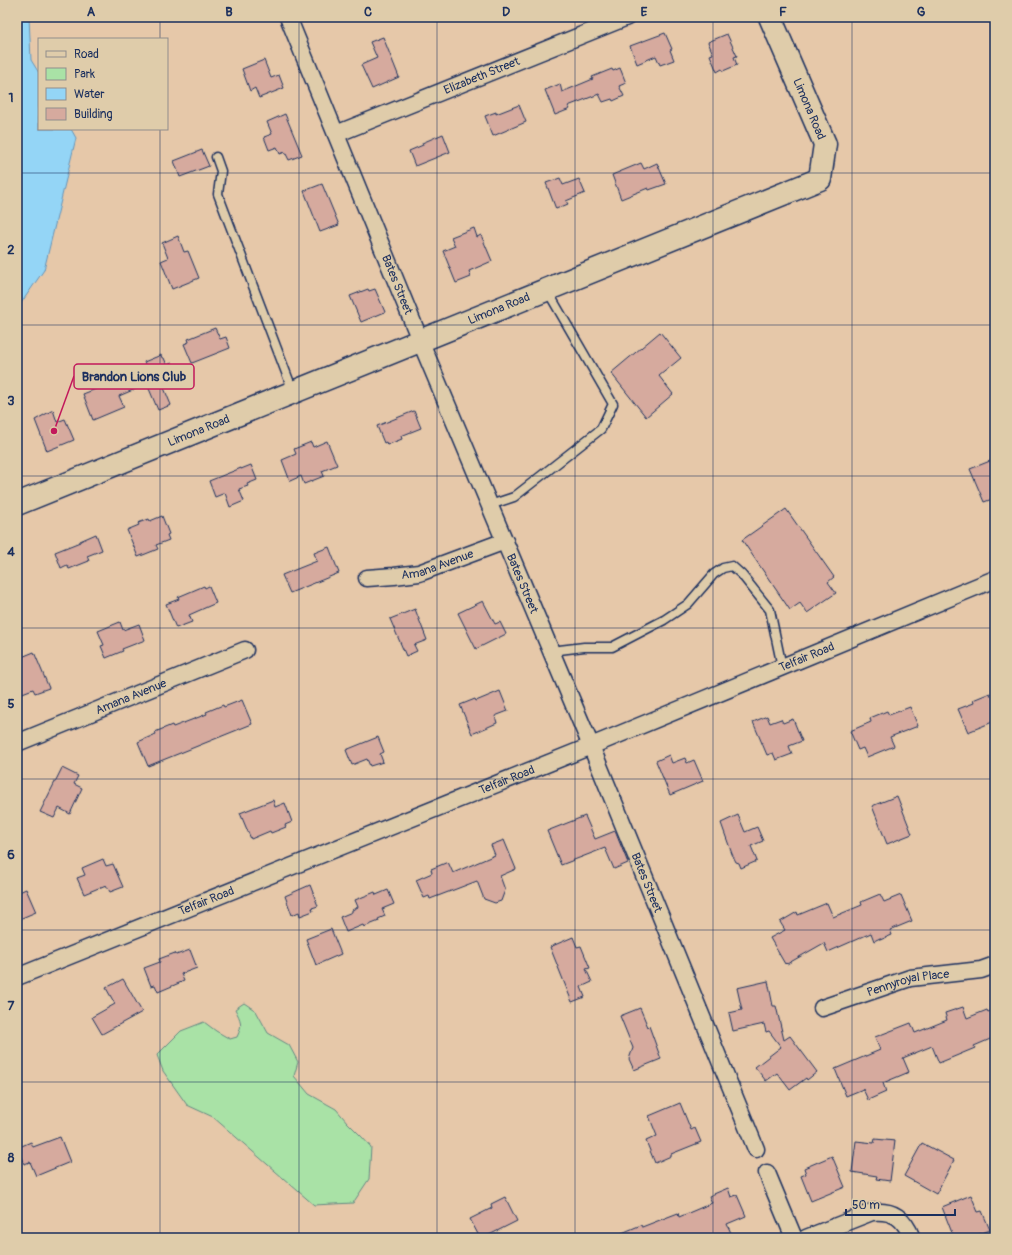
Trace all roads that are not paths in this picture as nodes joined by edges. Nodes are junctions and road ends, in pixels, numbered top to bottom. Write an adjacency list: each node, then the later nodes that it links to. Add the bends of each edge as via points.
1 (288, 17): 4 (street, Bates Street)
2 (627, 17): 4 (street, Elizabeth Street)
3 (770, 17): 6 (street, Limona Road, via 825,144 820,179)
4 (336, 134): 7 (street, Bates Street)
5 (216, 157): 8 (lane, via 221,171 218,194)
6 (546, 289): 7 (street, Limona Road); 10 (lane, via 613,404 601,429 514,497)
7 (420, 340): 8 (street, Limona Road); 10 (street, Bates Street)
8 (294, 392): 9 (street, Limona Road)
9 (17, 504)
10 (490, 506): 11 (street, Bates Street)
11 (505, 541): 12 (street, Amana Avenue, via 419,573); 15 (street, Bates Street)
12 (367, 578)
13 (995, 579): 16 (street, Telfair Road)
14 (245, 650): 17 (street, Amana Avenue)
15 (551, 651): 16 (lane, via 612,647 664,620 688,604 714,574 722,568 732,566 770,610); 18 (street, Bates Street)
16 (782, 667): 18 (street, Telfair Road)
17 (17, 743)
18 (591, 746): 20 (street, Telfair Road); 22 (street, Bates Street)
19 (995, 965): 21 (street, Pennyroyal Place, via 981,970 910,978)
20 (17, 977)
21 (822, 1008)
22 (756, 1149)
23 (767, 1173): 24 (street)
24 (794, 1238)
25 (806, 1238): 26 (street, via 872,1212 883,1211 902,1220)
26 (912, 1238)

